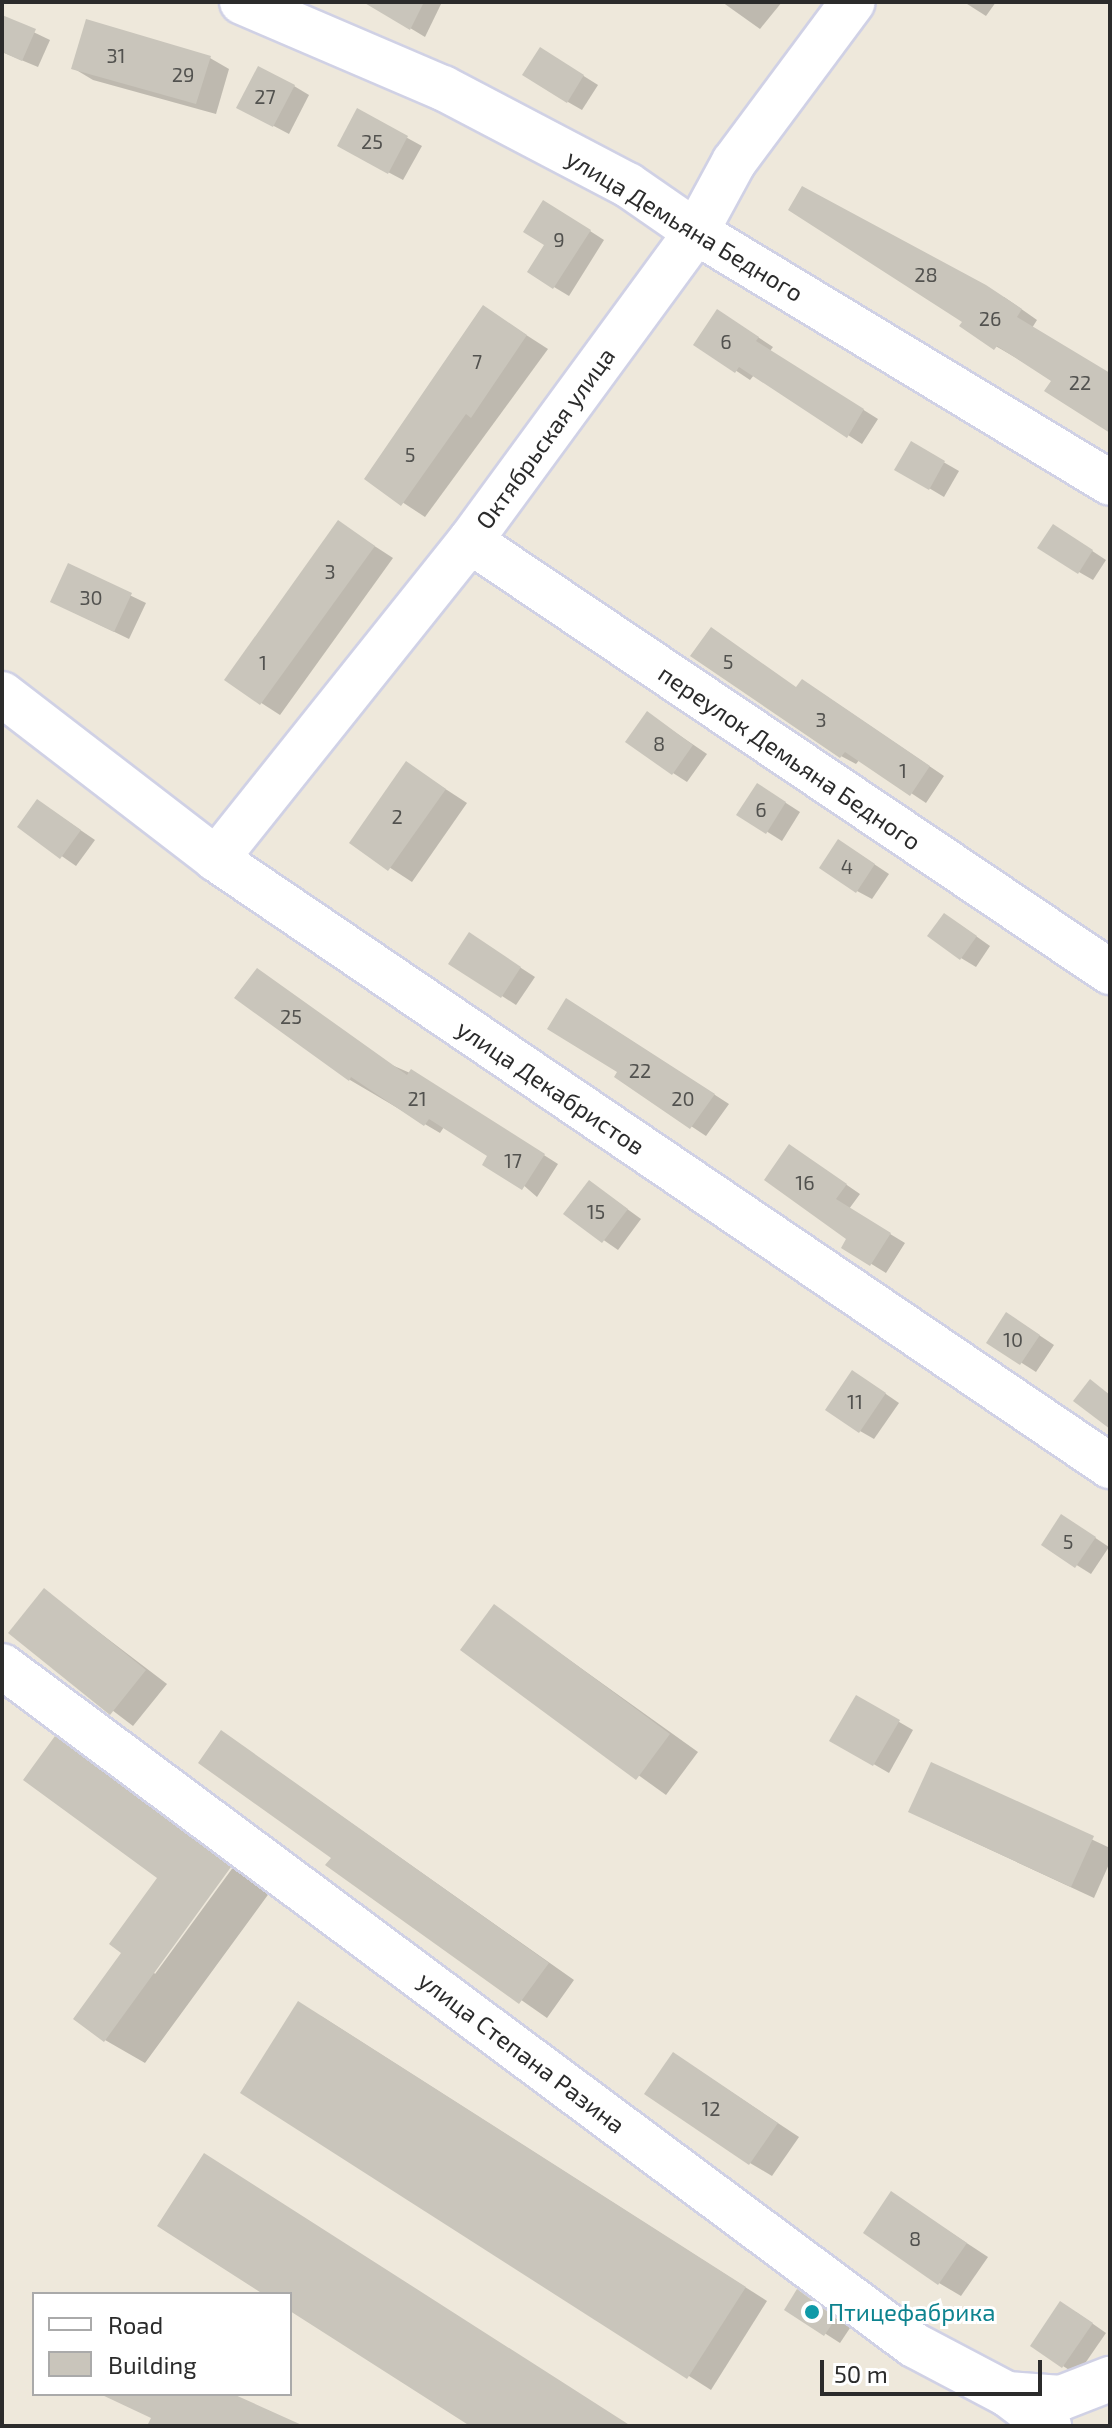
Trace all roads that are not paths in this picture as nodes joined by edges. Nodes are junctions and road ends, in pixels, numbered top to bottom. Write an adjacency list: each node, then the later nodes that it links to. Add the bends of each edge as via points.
1 (242, 2): 3 (street, улица Демьяна Бедного, via 443,88 628,185)
2 (853, 2): 3 (street, Октябрьская улица, via 734,162)
3 (696, 232): 4 (street, улица Демьяна Бедного); 5 (street, Октябрьская улица)
4 (1110, 483)
5 (470, 541): 7 (street, Октябрьская улица); 8 (street, переулок Демьяна Бедного)
6 (2, 694): 7 (street, улица Декабристов)
7 (216, 859): 9 (street, улица Декабристов)
8 (1110, 972)
9 (1110, 1466)
10 (2, 1666): 12 (street, улица Степана Разина, via 914,2345)
11 (1110, 2379): 12 (street, via 1061,2398)
12 (1007, 2394): 13 (street, улица Степана Разина)
13 (1049, 2426)

